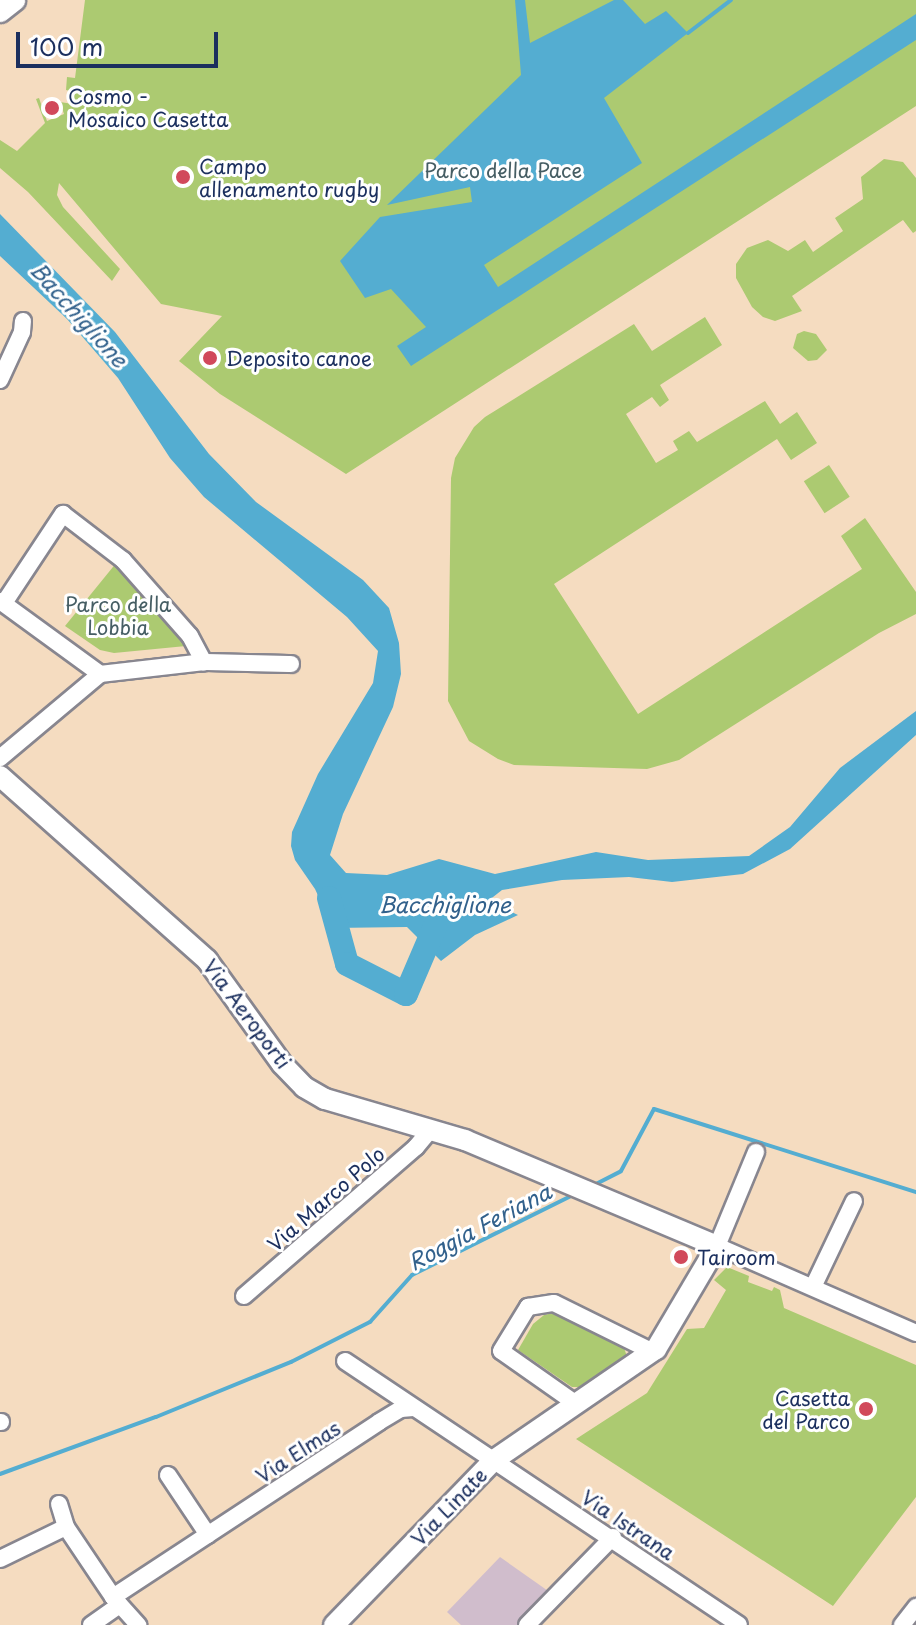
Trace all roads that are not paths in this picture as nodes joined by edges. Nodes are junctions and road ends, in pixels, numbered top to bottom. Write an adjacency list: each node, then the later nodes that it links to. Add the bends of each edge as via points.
1 (14, 0): 2 (main road)
2 (0, 11)
3 (23, 321): 4 (street)
4 (0, 380)
5 (2, 602): 6 (street, via 63,514 123,560 190,636); 8 (street)
6 (204, 662): 7 (street); 8 (street)
7 (291, 664)
8 (100, 674): 9 (street)
9 (0, 758)
10 (0, 776): 11 (street, Via Aeroporti, via 207,960 304,1087 325,1099)
11 (431, 1129): 14 (street, Via Aeroporti); 16 (street, Via Marco Polo)
12 (756, 1152): 14 (street)
13 (854, 1201): 15 (street)
14 (717, 1246): 15 (street, Via Aeroporti); 18 (street, Via Linate)
15 (813, 1287): 17 (street, Via Aeroporti)
16 (244, 1296)
17 (916, 1333)
18 (653, 1352): 20 (street, Via Linate); 20 (street, via 554,1303 528,1307 501,1351)
19 (345, 1361): 21 (street)
20 (575, 1403): 22 (street, Via Linate)
21 (413, 1408): 22 (street); 26 (street, Via Elmas, via 379,1422)
22 (494, 1460): 27 (street, Via Istrana); 34 (street, Via Linate)
23 (168, 1475): 26 (street)
24 (59, 1504): 25 (street)
25 (66, 1527): 28 (street); 29 (street)
26 (208, 1535): 29 (street, Via Elmas)
27 (613, 1537): 31 (street, Via Istrana); 35 (street)
28 (0, 1559)
29 (116, 1601): 32 (street, Via Elmas); 33 (street)
30 (916, 1607): 36 (street)
31 (727, 1622)
32 (91, 1625)
33 (138, 1625)
34 (334, 1625)
35 (527, 1625)
36 (902, 1625)

